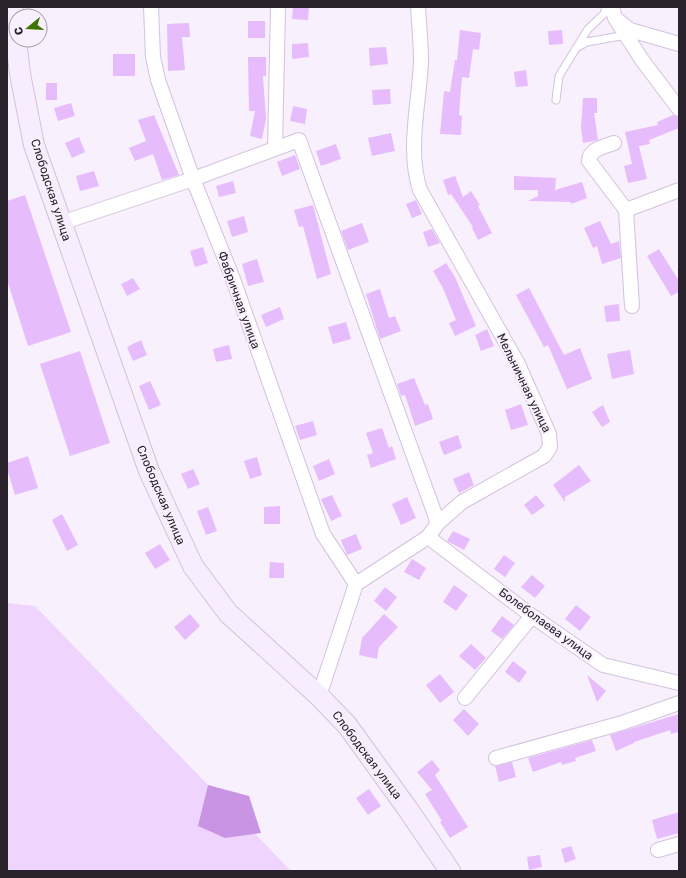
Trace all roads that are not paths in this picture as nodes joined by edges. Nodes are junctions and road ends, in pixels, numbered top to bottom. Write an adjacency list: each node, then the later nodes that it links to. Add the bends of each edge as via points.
1 (150, 7): 14 (street, Фабричная улица, via 153,57 158,80)
2 (278, 7): 13 (street)
3 (418, 7): 19 (street, Мельничная улица, via 421,62 415,174 420,190 518,364 551,440 548,453 544,456 462,502)
4 (606, 7): 9 (lane, via 604,14 588,29)
5 (614, 12): 6 (street); 7 (street, via 630,30)
6 (626, 36): 9 (lane, via 588,42); 11 (street)
7 (679, 44)
8 (17, 48): 17 (street, Слободская улица, via 34,145)
9 (574, 50): 10 (lane, via 559,76)
10 (556, 100)
11 (679, 109)
12 (614, 143): 16 (street, via 592,152 589,161)
13 (275, 149): 14 (street); 19 (street, via 299,140)
14 (193, 179): 17 (street); 21 (street, Фабричная улица, via 233,279 323,534)
15 (679, 190): 16 (street)
16 (626, 210): 18 (street)
17 (61, 223): 24 (street, Слободская улица, via 149,471 193,566 228,613)
18 (632, 306)
19 (438, 523): 20 (street, Мельничная улица)
20 (428, 537): 21 (street, Мельничная улица); 22 (street, Болеболаева улица)
21 (356, 584): 24 (street)
22 (532, 616): 23 (street, Болеболаева улица, via 604,665); 25 (street)
23 (679, 683)
24 (319, 696): 30 (street, Слободская улица, via 347,725)
25 (465, 698)
26 (679, 703): 27 (street, via 622,723)
27 (496, 758)
28 (679, 844): 29 (street)
29 (658, 850)
30 (450, 871)

